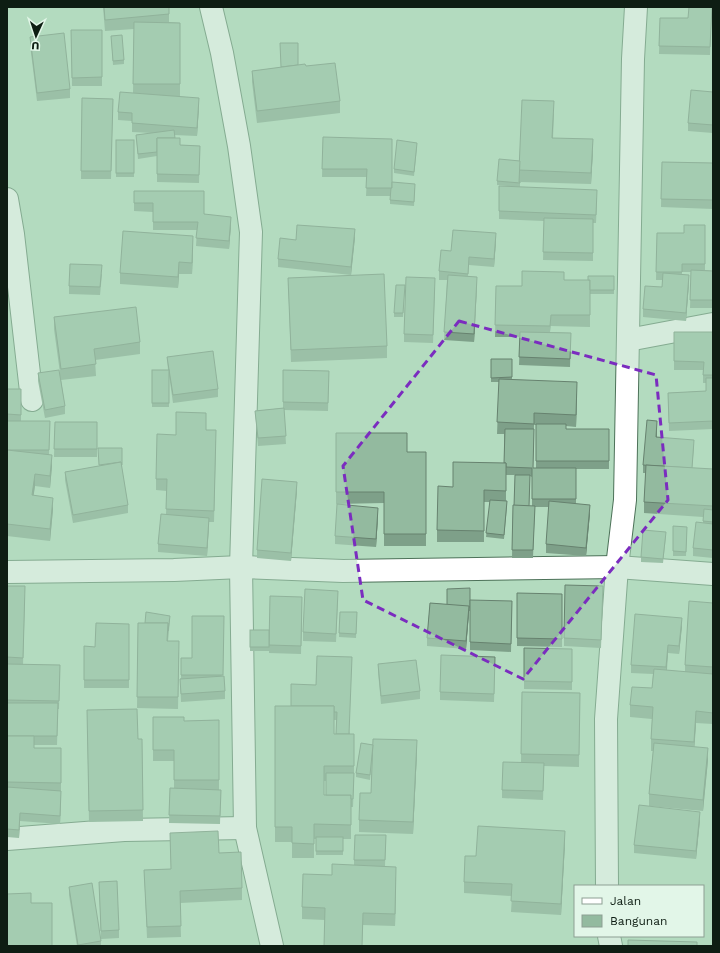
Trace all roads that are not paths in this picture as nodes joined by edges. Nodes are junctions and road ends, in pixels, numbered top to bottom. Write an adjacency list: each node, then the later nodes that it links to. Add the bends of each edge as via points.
1 (211, 7): 7 (street, via 239,146 251,232)
2 (636, 7): 5 (street)
3 (7, 199): 6 (street)
4 (713, 324): 5 (street)
5 (628, 340): 8 (street, via 625,500)
6 (32, 400)
7 (241, 567): 8 (street, via 343,571); 9 (street); 11 (street)
8 (617, 567): 10 (street); 13 (street, via 606,719)
9 (7, 572)
10 (713, 574)
11 (245, 828): 12 (street, via 124,830); 14 (street)
12 (7, 839)
13 (606, 885)
14 (272, 946)

